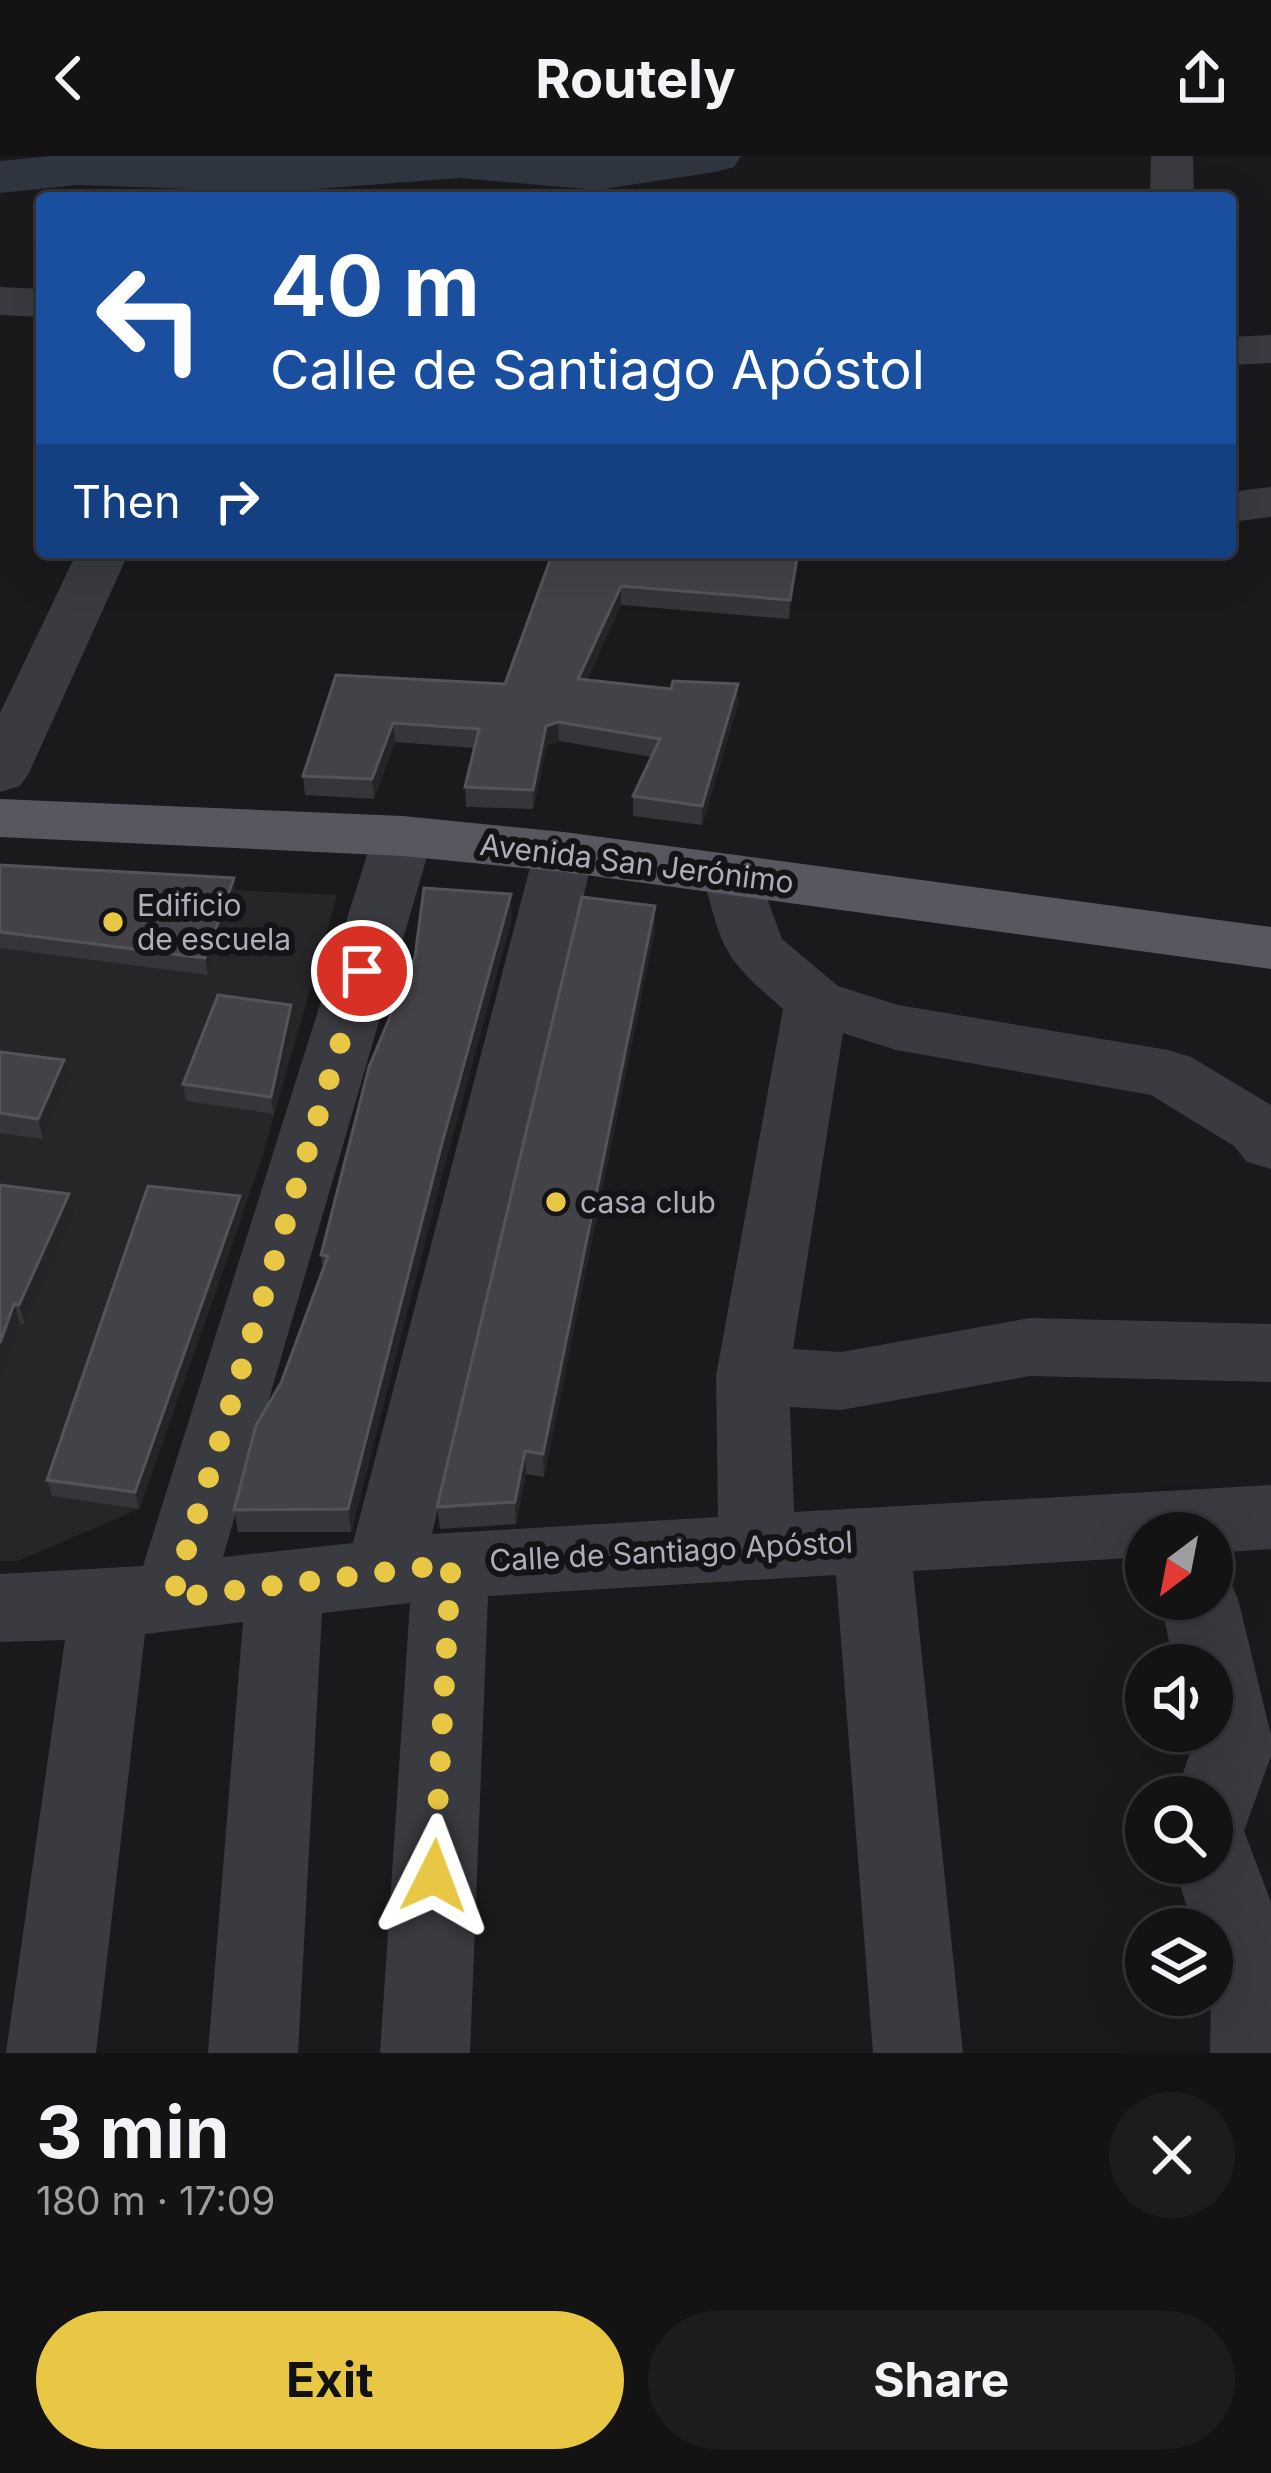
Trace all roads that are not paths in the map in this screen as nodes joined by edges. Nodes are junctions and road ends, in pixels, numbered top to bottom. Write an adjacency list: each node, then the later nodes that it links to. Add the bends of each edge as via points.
1 (1172, 156): 2 (street)
2 (1172, 192)
3 (0, 302): 4 (street)
4 (36, 303)
5 (1271, 349): 6 (street)
6 (1236, 351)
7 (1271, 502): 8 (street)
8 (1236, 506)
9 (101, 558): 10 (street)
10 (0, 773)
11 (0, 818): 12 (main road, Avenida San Jerónimo)
12 (403, 836): 13 (main road, Avenida San Jerónimo); 27 (street)
13 (564, 852): 14 (main road, Avenida San Jerónimo); 25 (street)
14 (732, 874): 15 (main road, Avenida San Jerónimo); 16 (street, via 754,950)
15 (1271, 948)
16 (816, 1002): 17 (street, via 896,1027 1168,1074); 19 (street)
17 (1271, 1144)
18 (1271, 1353): 19 (street, via 1030,1347 841,1381)
19 (752, 1376): 23 (street)
20 (1271, 1517): 21 (street, Calle de Santiago Apóstol)
21 (1233, 1533)
22 (871, 1539): 23 (street, Calle de Santiago Apóstol); 24 (street, Calle de Santiago Apóstol); 35 (street)
23 (757, 1544): 25 (street, Calle de Santiago Apóstol)
24 (1125, 1549)
25 (418, 1569): 26 (street, Calle de Santiago Apóstol); 34 (street)
26 (285, 1585): 27 (street, Calle de Santiago Apóstol); 33 (street)
27 (141, 1601): 28 (street, Calle de Santiago Apóstol); 32 (street)
28 (0, 1608)
29 (1203, 1620): 30 (street, via 1233,1747)
30 (1223, 1776)
31 (1222, 1884): 36 (street, via 1255,1983)
32 (51, 2053)
33 (253, 2053)
34 (425, 2053)
35 (918, 2053)
36 (1255, 2053)

